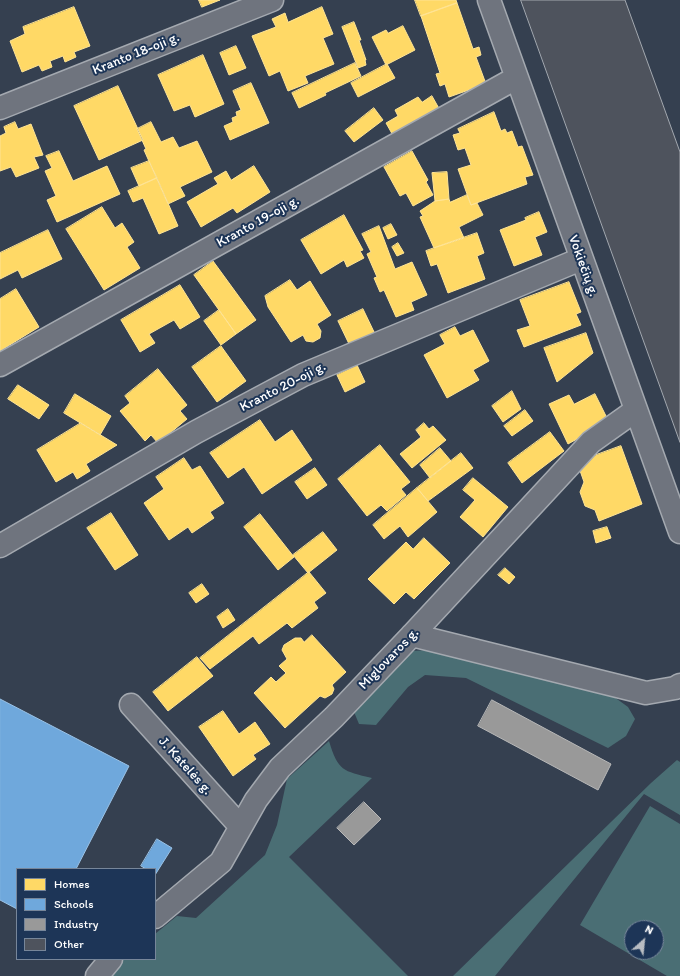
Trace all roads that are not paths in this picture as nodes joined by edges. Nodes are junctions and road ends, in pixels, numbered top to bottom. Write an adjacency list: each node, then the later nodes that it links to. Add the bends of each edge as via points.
1 (272, 0): 4 (street, Kranto 18-oji g.)
2 (489, 0): 3 (street, Vokiečių g.)
3 (516, 78): 5 (street, Vokiečių g.); 6 (street, Kranto 19-oji g.)
4 (0, 108)
5 (581, 260): 7 (street, Vokiečių g.); 9 (street, Kranto 20-oji g., via 303,374 196,432)
6 (0, 365)
7 (636, 410): 8 (street, Vokiečių g.); 10 (street, Miglovaros g., via 591,442)
8 (680, 532)
9 (0, 546)
10 (412, 635): 11 (street, via 646,693); 13 (street, Miglovaros g., via 334,717 280,768)
11 (680, 685)
12 (131, 705): 13 (street, J. Katelės g.)
13 (240, 826): 14 (street, Miglovaros g., via 221,862)
14 (156, 916)
15 (110, 960): 16 (street)
16 (96, 976)

